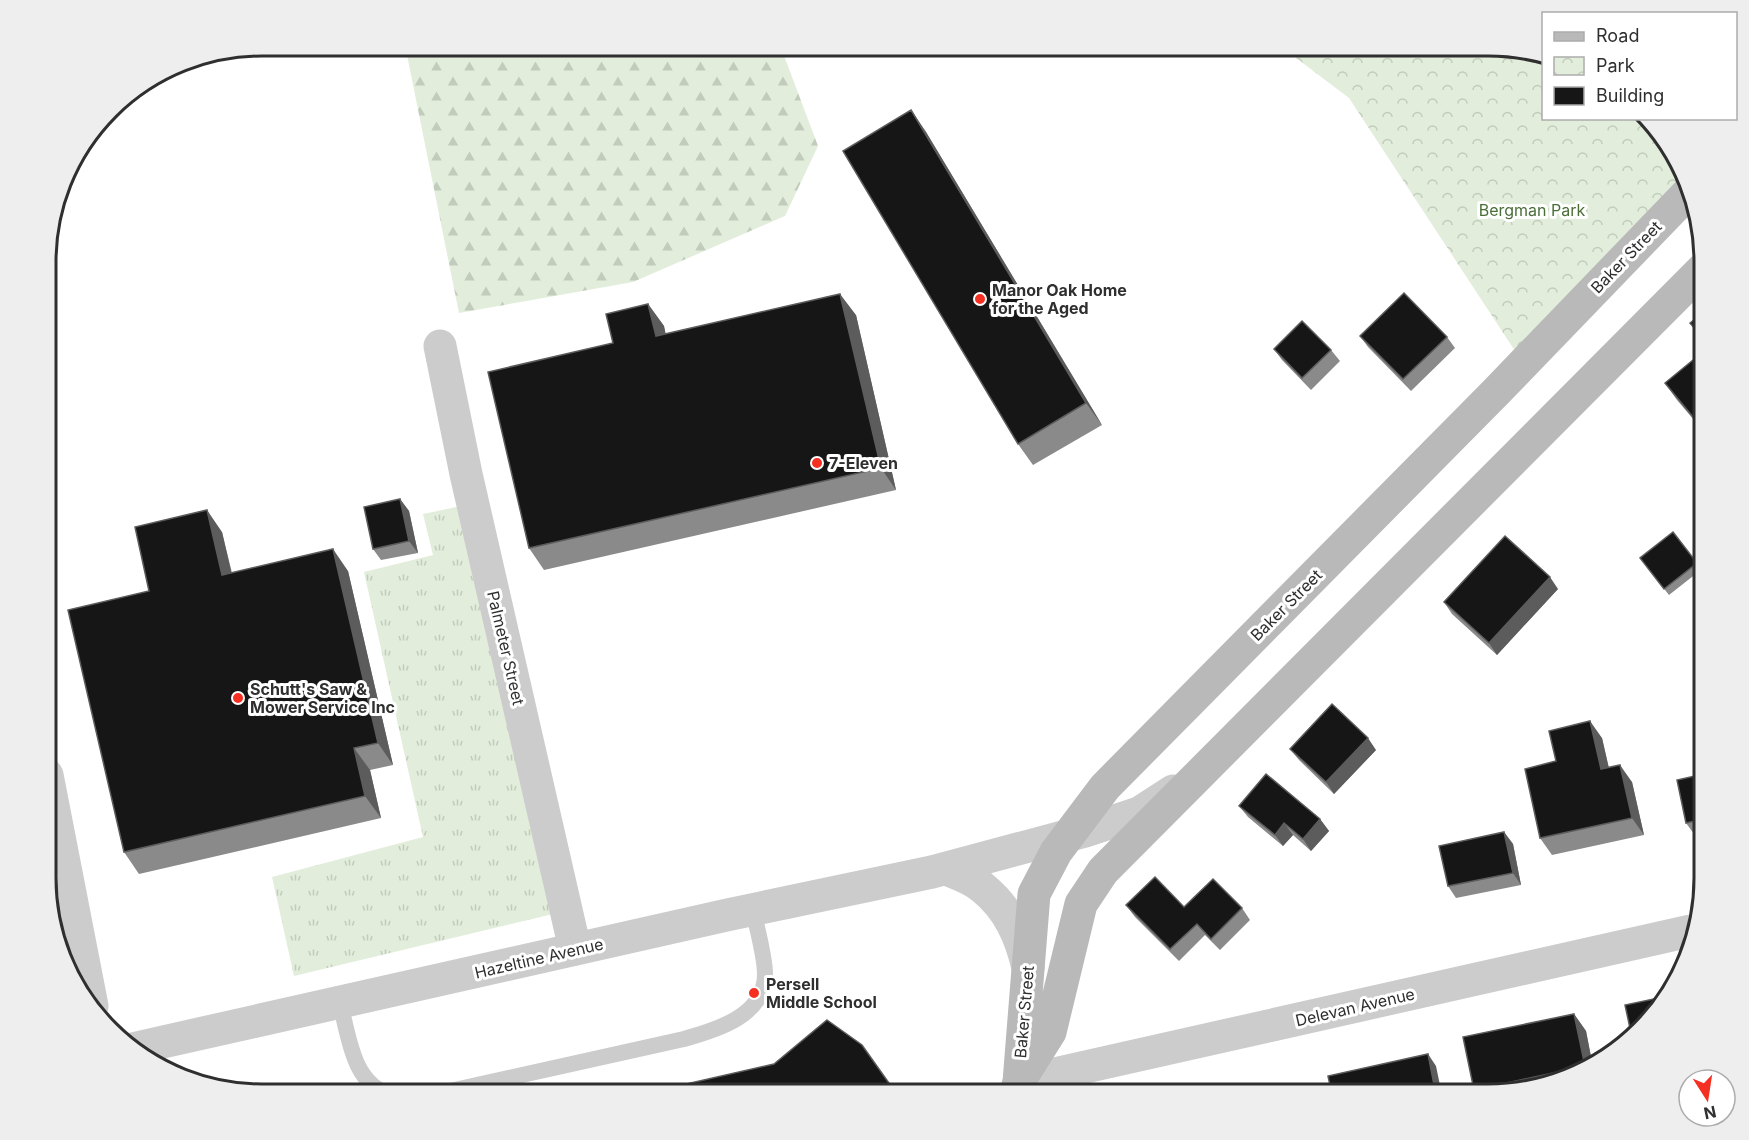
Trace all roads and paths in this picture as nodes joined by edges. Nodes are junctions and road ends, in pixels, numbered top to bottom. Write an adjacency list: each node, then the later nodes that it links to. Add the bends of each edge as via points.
1 (1684, 198): 6 (street, Baker Street, via 1113,779)
2 (1693, 279): 4 (street, Baker Street)
3 (440, 345): 10 (street, Palmeter Street)
4 (1199, 774): 6 (street, Hazeltine Avenue, via 1139,813); 18 (street, Baker Street, via 1103,871 1081,904 1050,1032)
5 (56, 821): 12 (street)
6 (1068, 836): 7 (street, Hazeltine Avenue); 11 (street, Baker Street, via 1034,894)
7 (946, 869): 8 (street, Hazeltine Avenue); 11 (street, via 983,887 997,902 1022,941)
8 (753, 910): 10 (street, Hazeltine Avenue); 16 (lane, via 765,975 761,994 750,1010 734,1021 684,1039)
9 (1687, 932): 19 (street, Delevan Avenue)
10 (575, 950): 13 (street, Hazeltine Avenue)
11 (1028, 968): 17 (street, Baker Street)
12 (89, 991)
13 (340, 1003): 14 (street, Hazeltine Avenue); 15 (lane, via 356,1060)
14 (142, 1047)
15 (370, 1084)
16 (482, 1084)
17 (1017, 1084)
18 (1019, 1084)
19 (1034, 1084)

